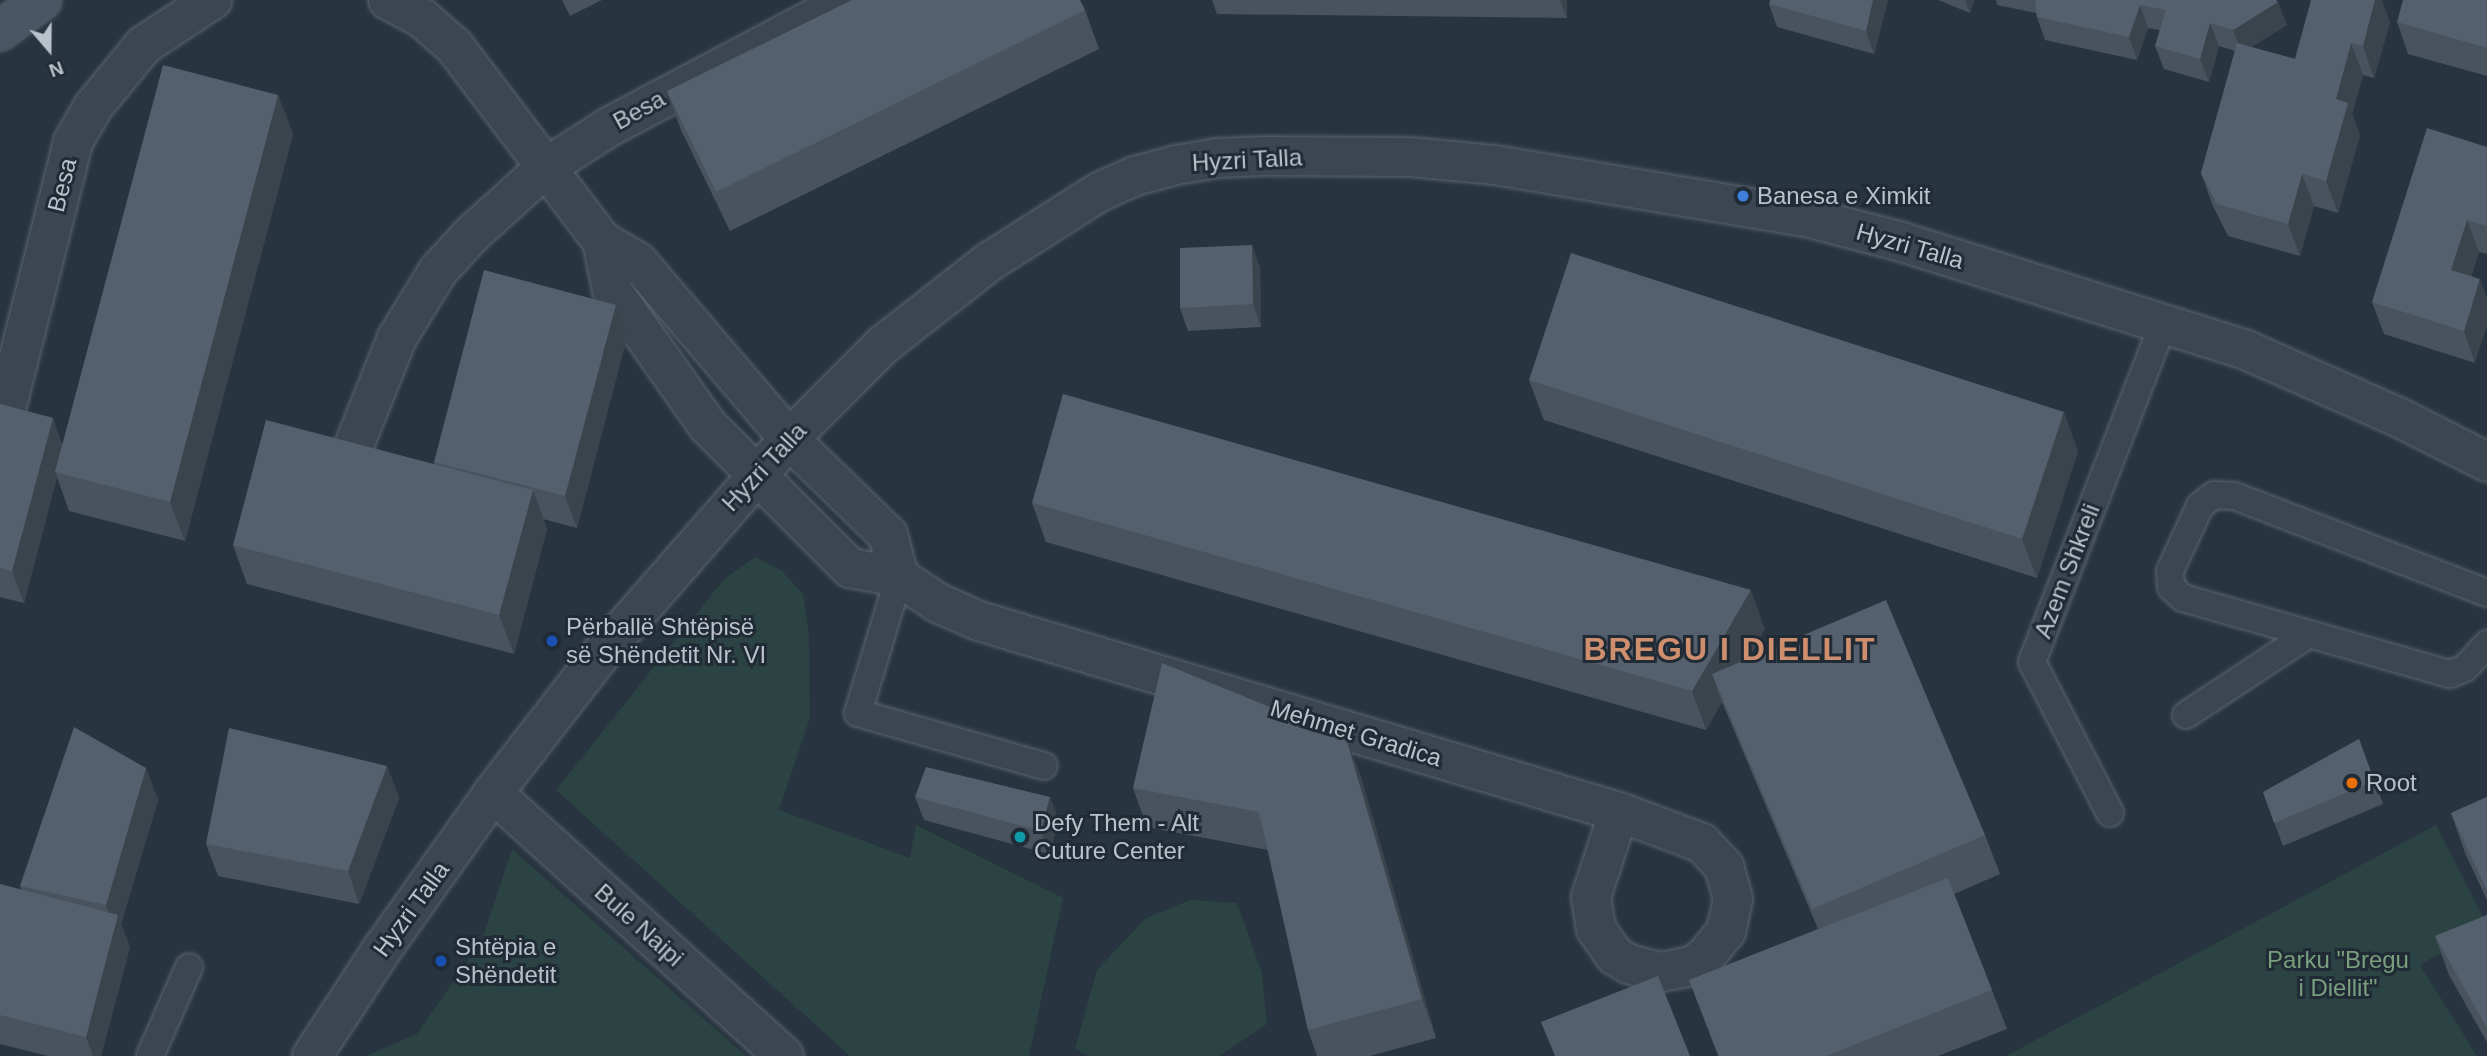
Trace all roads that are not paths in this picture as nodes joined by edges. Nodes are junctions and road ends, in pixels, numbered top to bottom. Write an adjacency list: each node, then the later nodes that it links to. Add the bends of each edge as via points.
1 (41, 0): 5 (main road)
2 (212, 0): 9 (street, Besa, via 144,44 93,107 73,142)
3 (388, 0): 6 (street, via 423,19 454,46)
4 (849, 0): 6 (street, Besa, via 668,94)
5 (0, 31)
6 (545, 167): 7 (street); 12 (street, Besa, via 472,234 416,304 397,338)
7 (602, 241): 10 (street, via 638,262); 13 (street, via 612,290 708,426)
8 (2164, 322): 10 (street, Hyzri Talla, via 1902,242 1793,215 1494,165 1411,158 1217,158 1135,176 1056,216 921,313); 11 (street, Hyzri Talla, via 2300,373); 22 (lane, Azem Shkreli, via 2032,662)
9 (2, 425)
10 (789, 439): 13 (street, Hyzri Talla); 14 (street, via 888,535)
11 (2487, 462)
12 (343, 473)
13 (754, 475): 14 (street, Mehmet Gradica, via 850,568); 20 (street, Hyzri Talla, via 601,654)
14 (899, 577): 19 (lane, via 858,713); 21 (street, Mehmet Gradica, via 938,604 979,621)
15 (2487, 593): 16 (lane, via 2234,496 2214,495 2200,506 2170,571 2171,587 2183,598)
16 (2309, 634): 17 (lane, via 2450,674 2465,668); 18 (lane)
17 (2487, 644)
18 (2186, 715)
19 (1044, 766)
20 (493, 793): 25 (street, Hyzri Talla); 26 (street, Bule Naipi)
21 (1619, 812)
22 (2110, 813)
23 (189, 967): 24 (lane)
24 (150, 1056)
25 (312, 1056)
26 (784, 1056)

